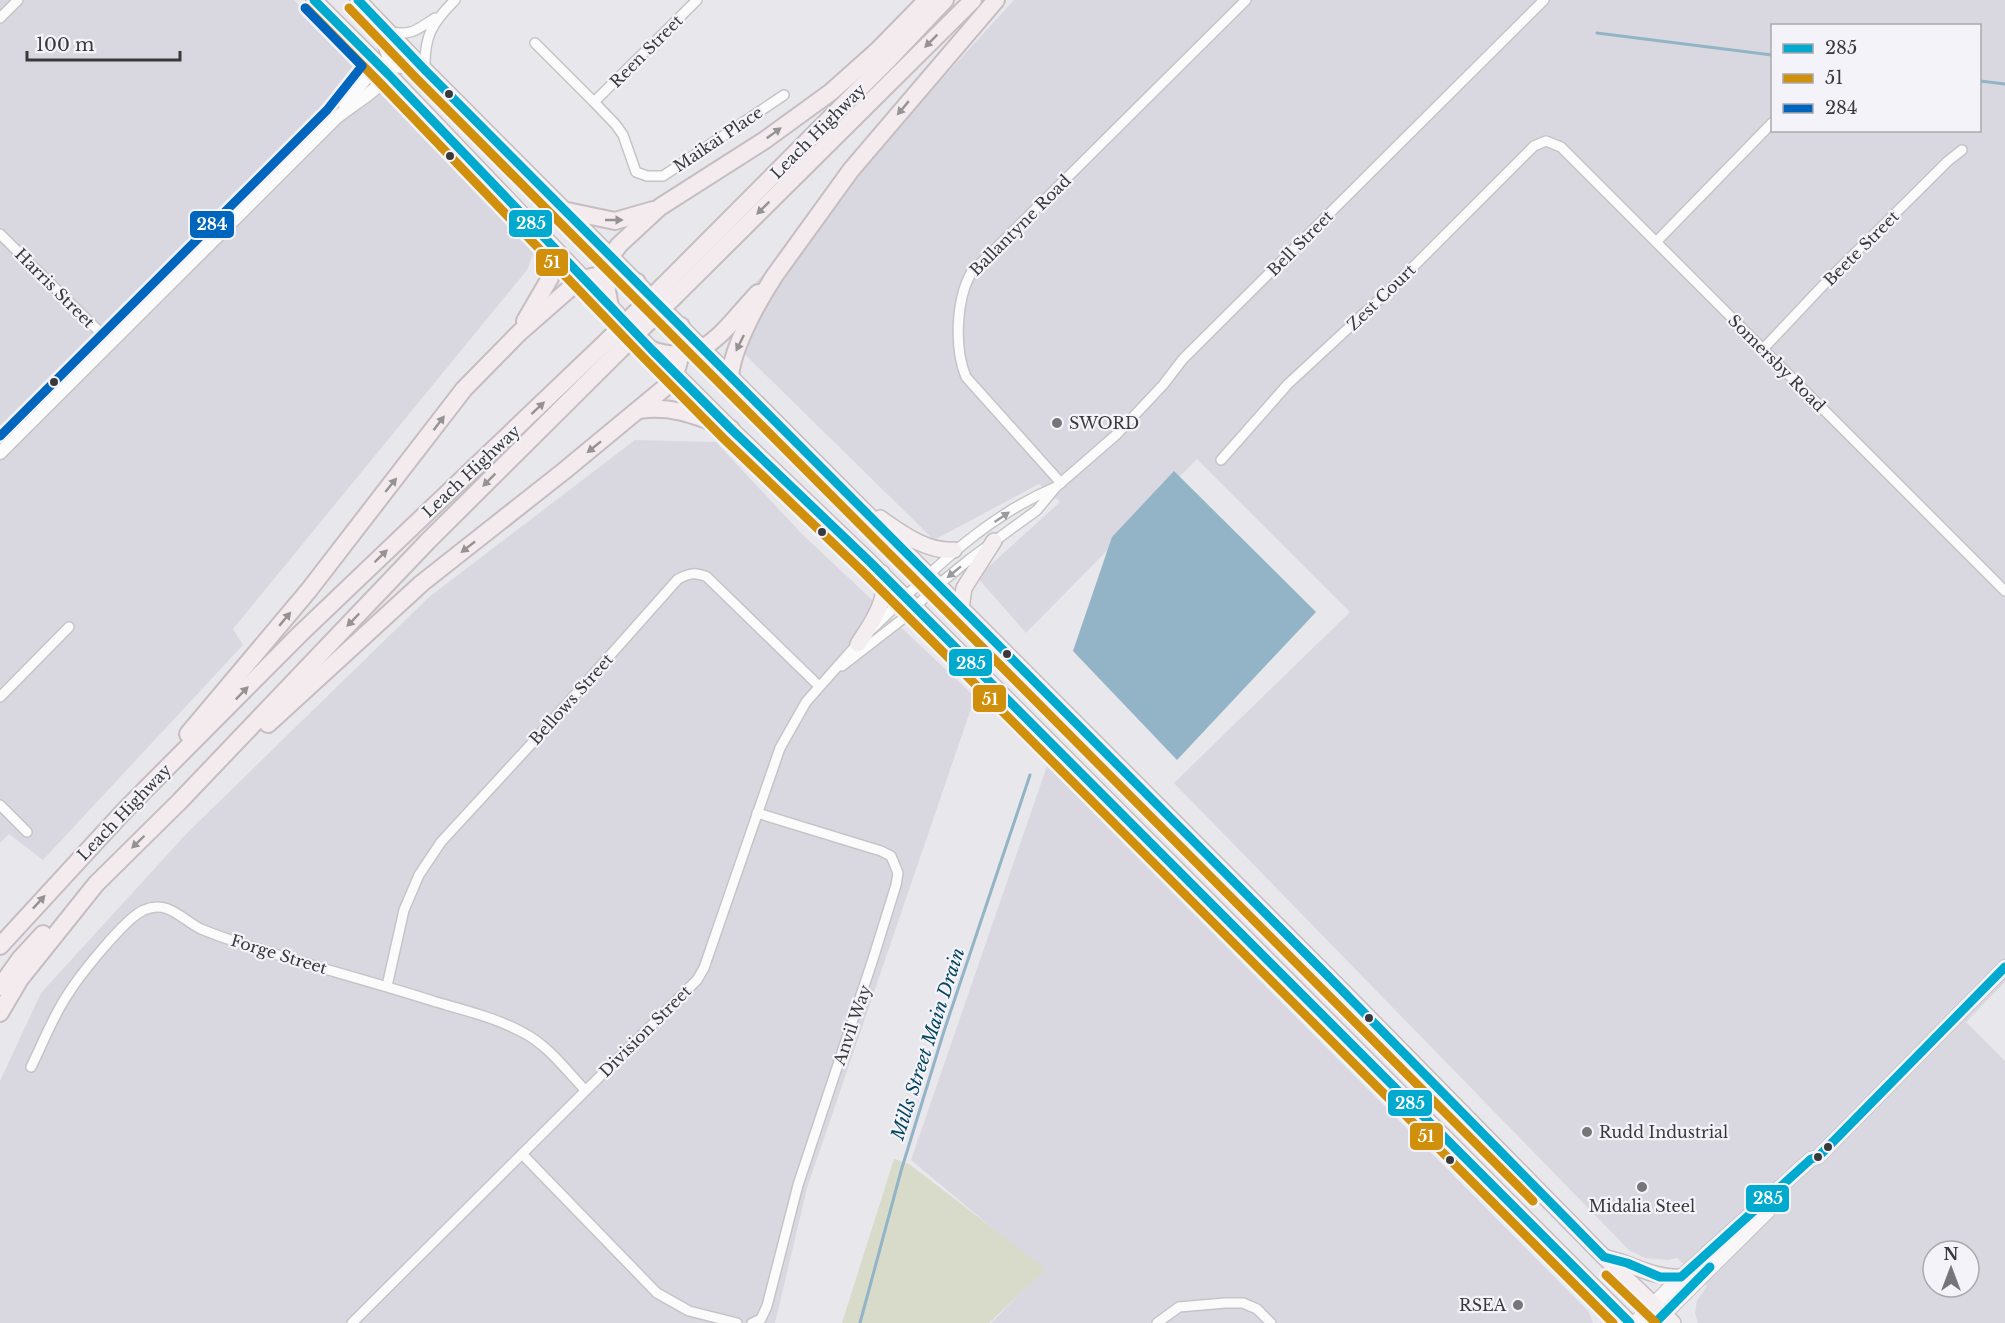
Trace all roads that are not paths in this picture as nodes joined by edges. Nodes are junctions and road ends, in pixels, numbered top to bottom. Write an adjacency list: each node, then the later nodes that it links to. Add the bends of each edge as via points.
1 (18, 0): 14 (street)
2 (314, 0): 17 (highway)
3 (353, 0): 17 (street, via 383,40)
4 (358, 0): 15 (highway)
5 (455, 0): 13 (street)
6 (697, 0): 20 (street, Reen Street)
7 (927, 0): 24 (highway, one-way to 7, via 831,92)
8 (945, 0): 34 (highway, Leach Highway)
9 (973, 0): 34 (highway, Leach Highway, one-way to 34)
10 (996, 0): 31 (highway, one-way to 31, via 851,170)
11 (1246, 0): 50 (street, Ballantyne Road, via 966,282 959,355 966,377)
12 (1544, 0): 50 (street, Bell Street, via 1183,359 1117,434)
13 (440, 15): 15 (street, via 412,33); 18 (street, via 428,35)
14 (0, 18)
15 (388, 31): 18 (highway)
16 (535, 43): 20 (street, Maikai Place)
17 (385, 69): 18 (street); 27 (highway); 38 (street, via 366,78 336,118)
18 (425, 70): 25 (highway)
19 (784, 95): 20 (street, Maikai Place, via 663,176 636,172 623,135)
20 (594, 102)
21 (1771, 125): 28 (street)
22 (1546, 141): 28 (street, Somersby Road, via 1561,147); 49 (street, Zest Court, via 1534,146 1397,283 1288,384)
23 (1962, 150): 41 (street, Beete Street)
24 (660, 207): 25 (highway, one-way to 24, via 615,221); 29 (highway)
25 (567, 211): 29 (highway)
26 (0, 234): 38 (street, Harris Street)
27 (545, 240): 32 (highway); 37 (highway, via 550,278)
28 (1656, 242): 41 (street, Somersby Road)
29 (611, 256): 30 (highway); 33 (highway)
30 (604, 274): 32 (highway); 33 (highway); 35 (highway)
31 (775, 275): 40 (highway); 45 (highway, one-way to 45, via 734,355)
32 (583, 279): 35 (highway); 37 (highway)
33 (637, 282): 36 (highway)
34 (671, 289): 39 (highway, Leach Highway, bridge)
35 (610, 307): 42 (highway)
36 (681, 326): 40 (highway); 43 (highway)
37 (519, 333): 66 (highway, one-way to 37, via 309,590 464,389)
38 (110, 342): 48 (street)
39 (614, 345): 64 (highway, Leach Highway, one-way to 64); 66 (highway, Leach Highway, one-way to 39, via 300,634)
40 (703, 348): 43 (highway); 45 (highway)
41 (1763, 349): 56 (street, Somersby Road)
42 (652, 350): 43 (highway); 44 (highway)
43 (681, 356): 44 (highway)
44 (677, 374): 46 (highway); 47 (highway)
45 (730, 376): 51 (highway)
46 (639, 410): 47 (highway, via 677,410); 64 (highway, one-way to 64, via 422,583)
47 (731, 429): 54 (highway)
48 (0, 453)
49 (1221, 460)
50 (1059, 485): 52 (street, Bell Street, via 1037,510); 53 (street, Bell Street, one-way to 50, via 1030,498)
51 (844, 492): 53 (highway, via 923,544); 55 (highway)
52 (994, 541): 55 (street, Bell Street, one-way to 55); 58 (highway, via 964,588)
53 (954, 550): 55 (street, Bell Street)
54 (882, 573): 57 (highway); 60 (highway, via 884,589 878,610)
55 (932, 580): 57 (street); 57 (street); 58 (highway)
56 (2005, 591)
57 (910, 603): 60 (street, Division Street); 61 (street, Division Street, via 856,656); 87 (highway)
58 (961, 609): 79 (highway)
59 (69, 627): 63 (street)
60 (858, 644): 61 (street, Division Street)
61 (833, 672): 62 (street, Division Street)
62 (819, 686): 67 (street, Division Street, via 780,748); 72 (street, Bellows Street, via 707,576 689,573 678,579 441,842 419,875 404,910)
63 (0, 697)
64 (180, 801): 69 (highway, Leach Highway, one-way to 69)
65 (0, 805): 68 (street)
66 (126, 808): 70 (highway, Leach Highway, one-way to 66)
67 (758, 813): 76 (street, Division Street, via 697,980); 84 (street, Anvil Way, via 881,851 891,856 898,873 798,1185 767,1306 760,1319)
68 (27, 832)
69 (96, 884): 73 (highway, via 59,917); 74 (highway, via 20,979)
70 (0, 946)
71 (2005, 967): 78 (main road)
72 (387, 986): 75 (street, Forge Street, via 231,940 199,928 183,915 153,907 124,924 68,994); 76 (street, Forge Street, via 521,1031 541,1043)
73 (0, 987)
74 (0, 1013)
75 (31, 1067)
76 (585, 1090): 77 (street, Division Street)
77 (522, 1154): 82 (street, Division Street); 83 (street, via 657,1293 689,1311)
78 (1818, 1157): 80 (main road, via 1811,1159); 81 (main road, via 1816,1165)
79 (1604, 1257): 80 (highway, via 1660,1277); 81 (highway)
80 (1681, 1277): 81 (main road)
81 (1661, 1316): 88 (main road)
82 (352, 1323)
83 (737, 1323)
84 (752, 1323)
85 (1156, 1323): 86 (street, via 1179,1307 1225,1303 1243,1303 1257,1309)
86 (1271, 1323)
87 (1630, 1323)
88 (1635, 1323)

